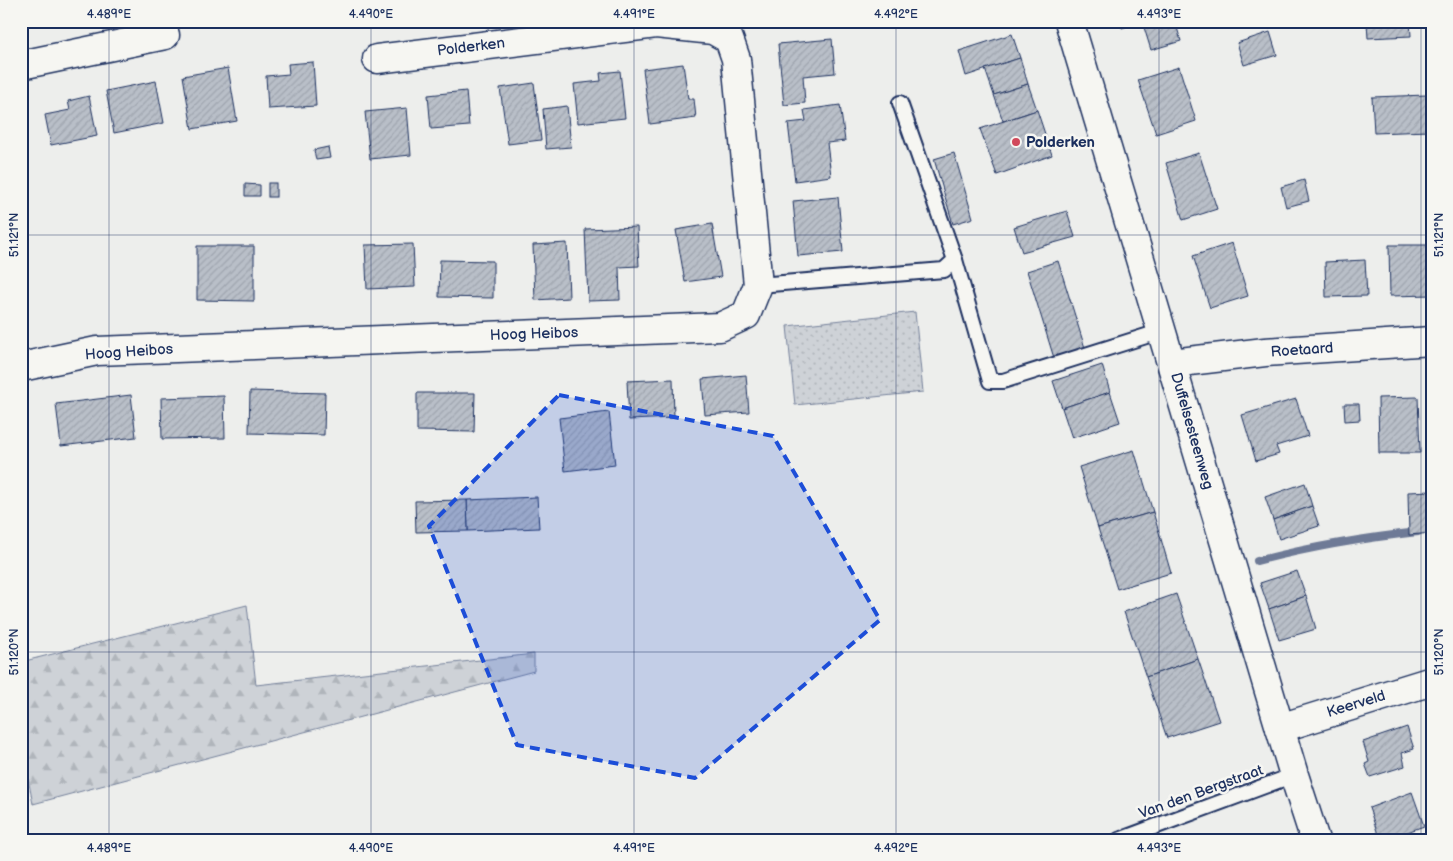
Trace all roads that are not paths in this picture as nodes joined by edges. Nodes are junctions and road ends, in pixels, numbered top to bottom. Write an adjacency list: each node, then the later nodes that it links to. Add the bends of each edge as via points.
1 (1070, 21): 10 (street, Duffelsesteenweg)
2 (656, 23): 3 (street, Polderken); 5 (street, Polderken)
3 (713, 30): 9 (street, Hoog Heibos, via 729,39 736,58)
4 (165, 35): 6 (street)
5 (377, 59)
6 (21, 65)
7 (900, 103): 8 (lane)
8 (955, 260): 9 (lane, via 944,270); 10 (lane, via 990,381 1002,381)
9 (758, 285): 13 (street, Hoog Heibos, via 746,315 720,328 97,351)
10 (1162, 331): 12 (street, Duffelsesteenweg)
11 (1432, 341): 12 (street, Roetaard)
12 (1172, 362): 15 (street, Duffelsesteenweg)
13 (21, 367)
14 (1432, 681): 15 (street, Keerveld)
15 (1280, 728): 16 (street, Duffelsesteenweg)
16 (1294, 775): 17 (lane, Van den Bergstraat); 18 (street, Duffelsesteenweg)
17 (1119, 840)
18 (1315, 840)

